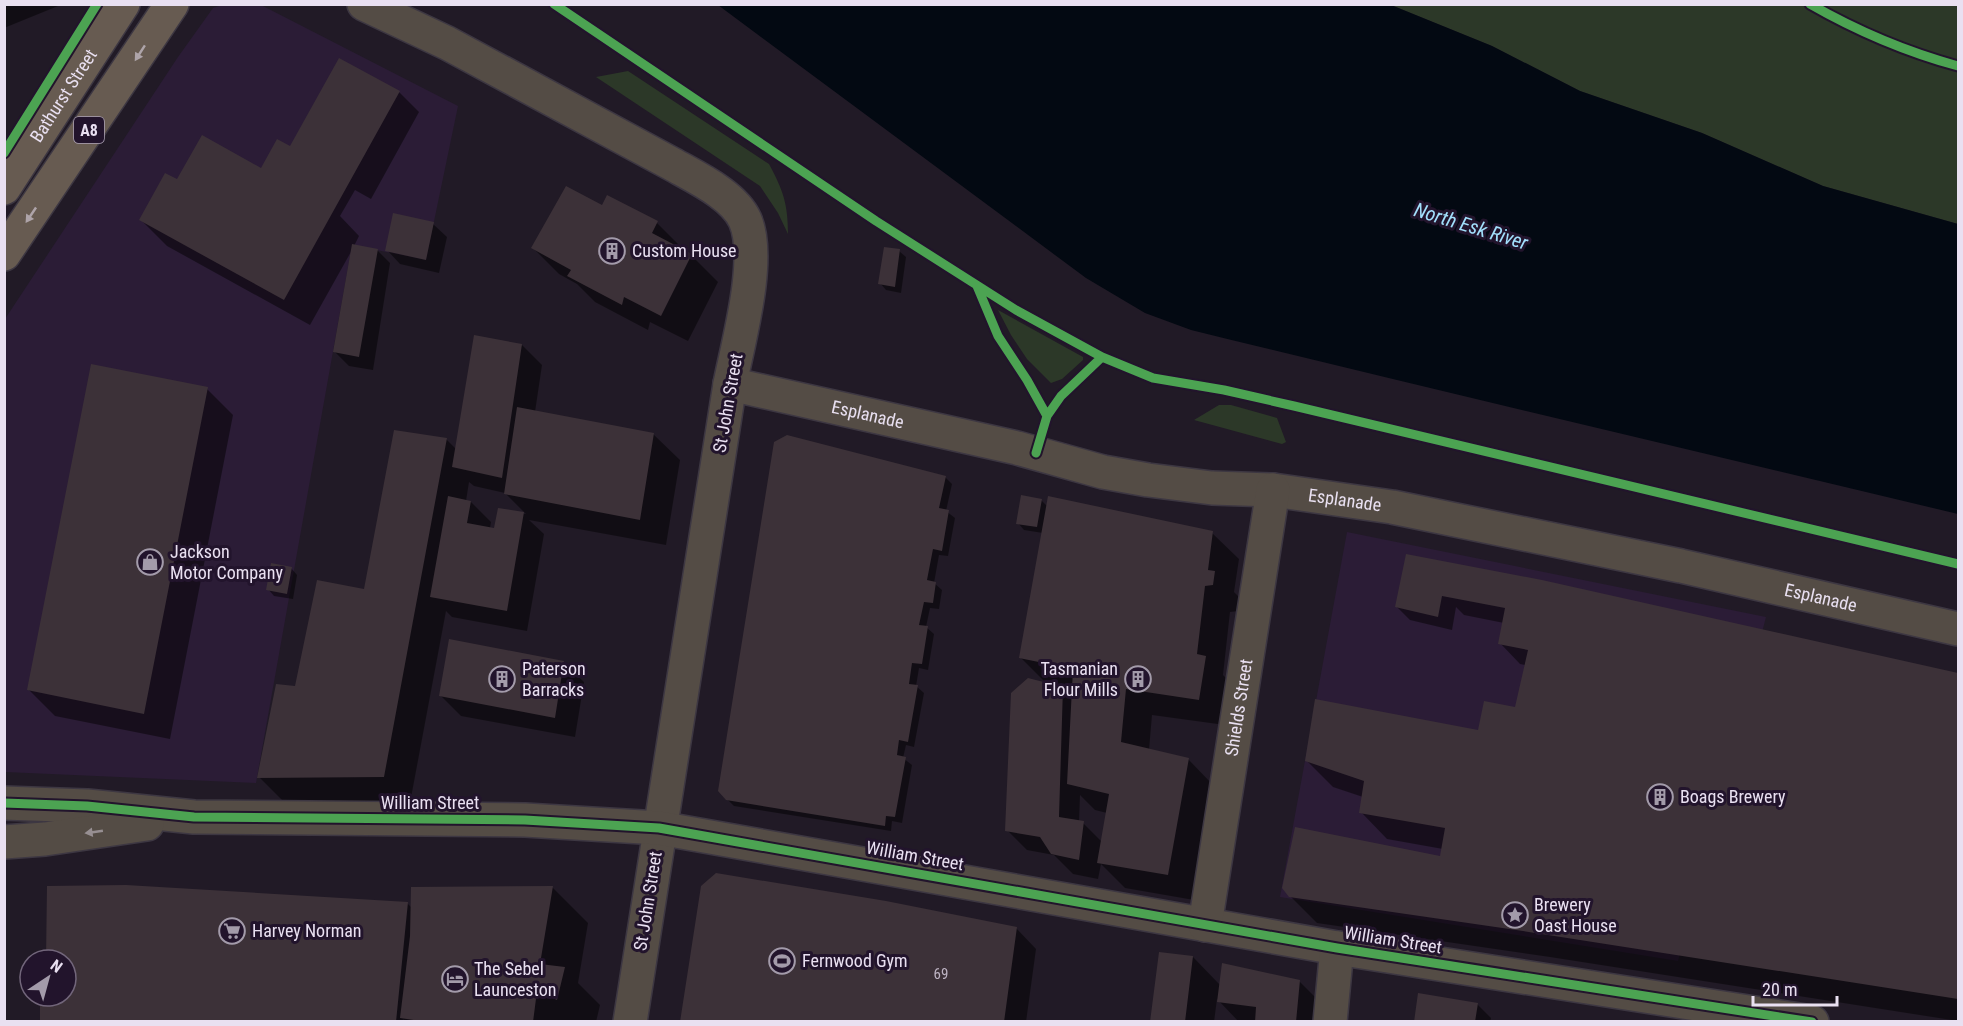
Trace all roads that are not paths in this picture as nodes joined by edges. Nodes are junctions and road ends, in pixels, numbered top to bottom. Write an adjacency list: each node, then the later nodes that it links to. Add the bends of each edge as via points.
1 (123, 4): 5 (highway, Bathurst Street / A8)
2 (172, 4): 6 (highway, A8, one-way to 6)
3 (363, 4): 4 (street, St John Street)
4 (389, 12): 7 (street, St John Street, via 672,164 733,203 745,219 751,243 748,290)
5 (4, 188)
6 (4, 254)
7 (730, 384): 8 (street, Esplanade, via 1017,448 1103,472 1212,488); 12 (street, St John Street)
8 (1273, 490): 9 (street, Esplanade, via 1392,507 1681,566); 14 (street, Shields Street)
9 (1959, 629)
10 (4, 803): 11 (street, William Street, via 87,806)
11 (194, 818): 12 (street, William Street, via 525,820); 13 (street, William Street, one-way to 13, via 45,840)
12 (659, 828): 14 (street, William Street); 16 (street, St John Street)
13 (4, 842)
14 (1205, 925): 15 (street, William Street)
15 (1336, 948): 17 (street); 18 (street, William Street)
16 (630, 1022)
17 (1330, 1022)
18 (1812, 1022)

